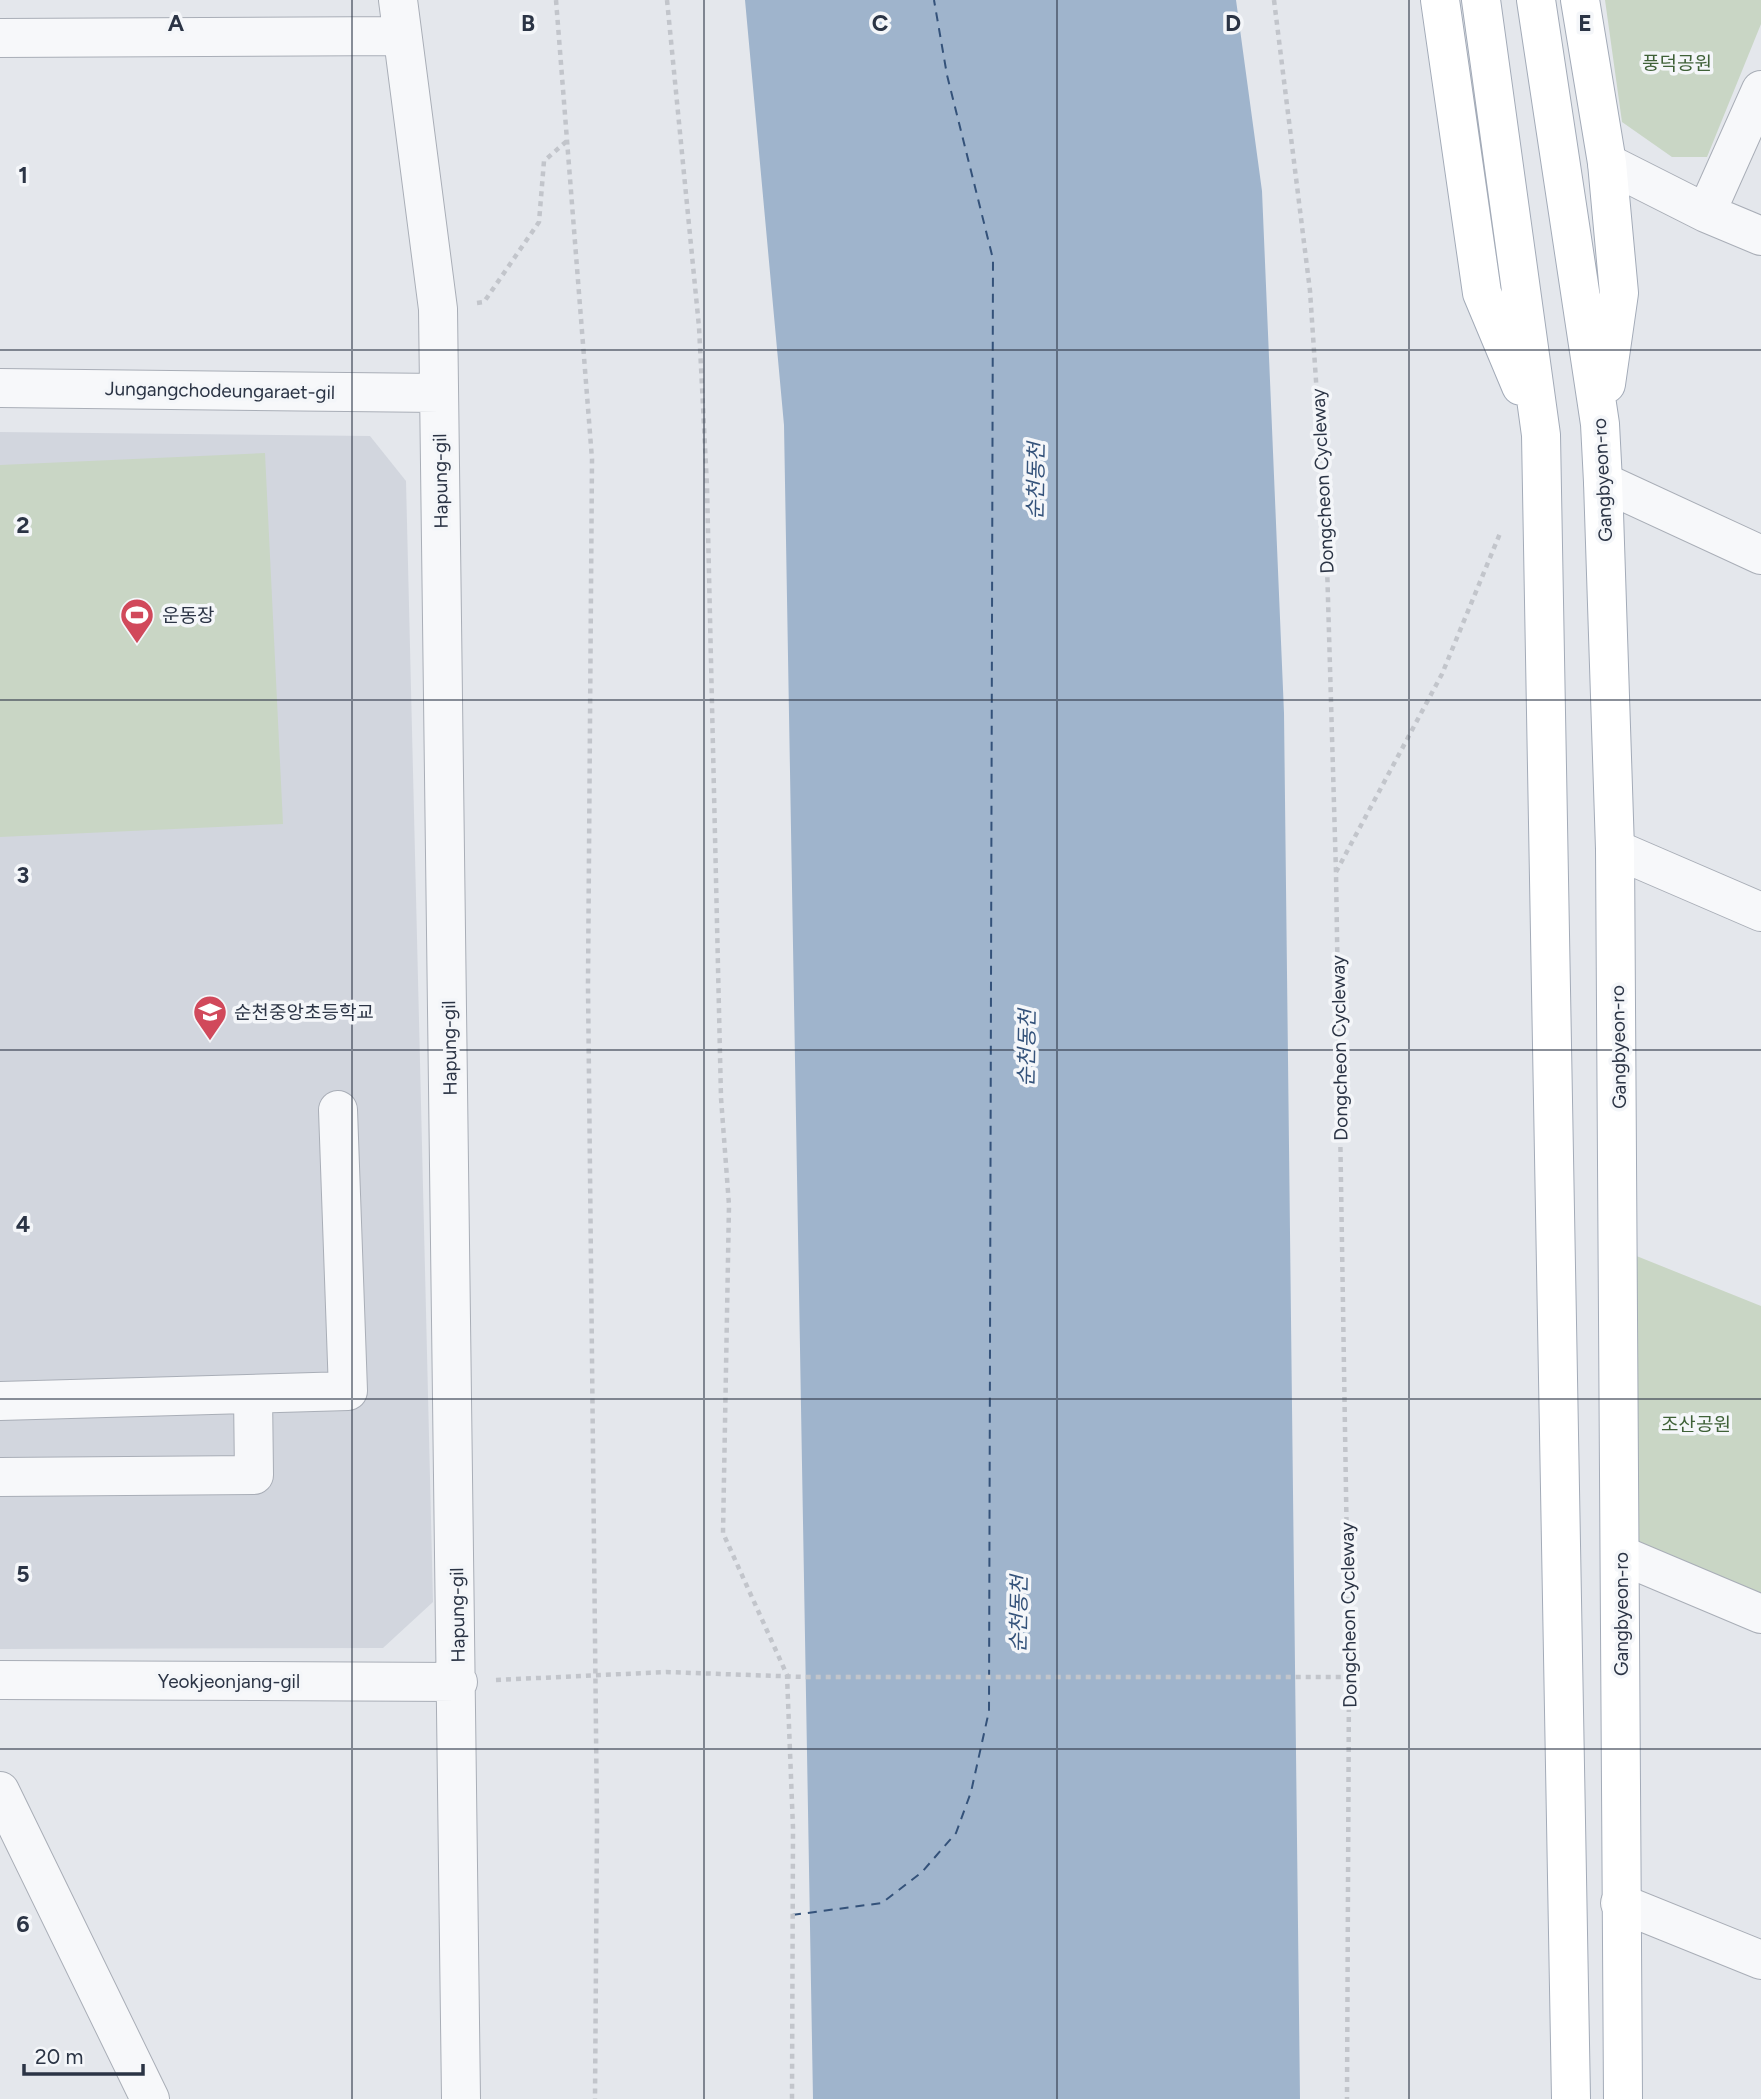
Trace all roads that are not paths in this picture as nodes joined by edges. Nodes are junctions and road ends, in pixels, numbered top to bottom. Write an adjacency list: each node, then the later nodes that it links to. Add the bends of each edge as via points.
1 (1440, 0): 14 (main road, via 1482,293)
2 (1481, 0): 14 (main road)
3 (1536, 0): 13 (main road, Gangbyeon-ro)
4 (1580, 0): 8 (main road)
5 (400, 18): 6 (street); 12 (street, Hapung-gil, via 438,309)
6 (0, 38)
7 (1761, 90): 9 (street)
8 (1607, 163): 9 (street); 13 (main road, via 1619,293)
9 (1706, 213): 10 (street)
10 (1761, 236)
11 (0, 388): 12 (street, Jungangchodeungaraet-gil)
12 (439, 393): 26 (street, Hapung-gil)
13 (1600, 424): 15 (main road, Gangbyeon-ro)
14 (1541, 435): 32 (main road)
15 (1603, 482): 16 (street); 17 (main road, Gangbyeon-ro)
16 (1761, 555)
17 (1615, 849): 18 (street); 23 (main road, Gangbyeon-ro)
18 (1761, 912)
19 (338, 1110): 20 (street, via 348,1391)
20 (253, 1394): 21 (street); 22 (street, via 254,1475)
21 (0, 1401)
22 (0, 1477)
23 (1621, 1555): 24 (street); 28 (main road, Gangbyeon-ro)
24 (1761, 1614)
25 (0, 1680): 26 (street, Yeokjeonjang-gil)
26 (458, 1682): 31 (street, Hapung-gil)
27 (0, 1791): 30 (street)
28 (1620, 1903): 29 (street); 33 (main road, Gangbyeon-ro)
29 (1761, 1960)
30 (150, 2099)
31 (461, 2099)
32 (1572, 2099)
33 (1623, 2099)

